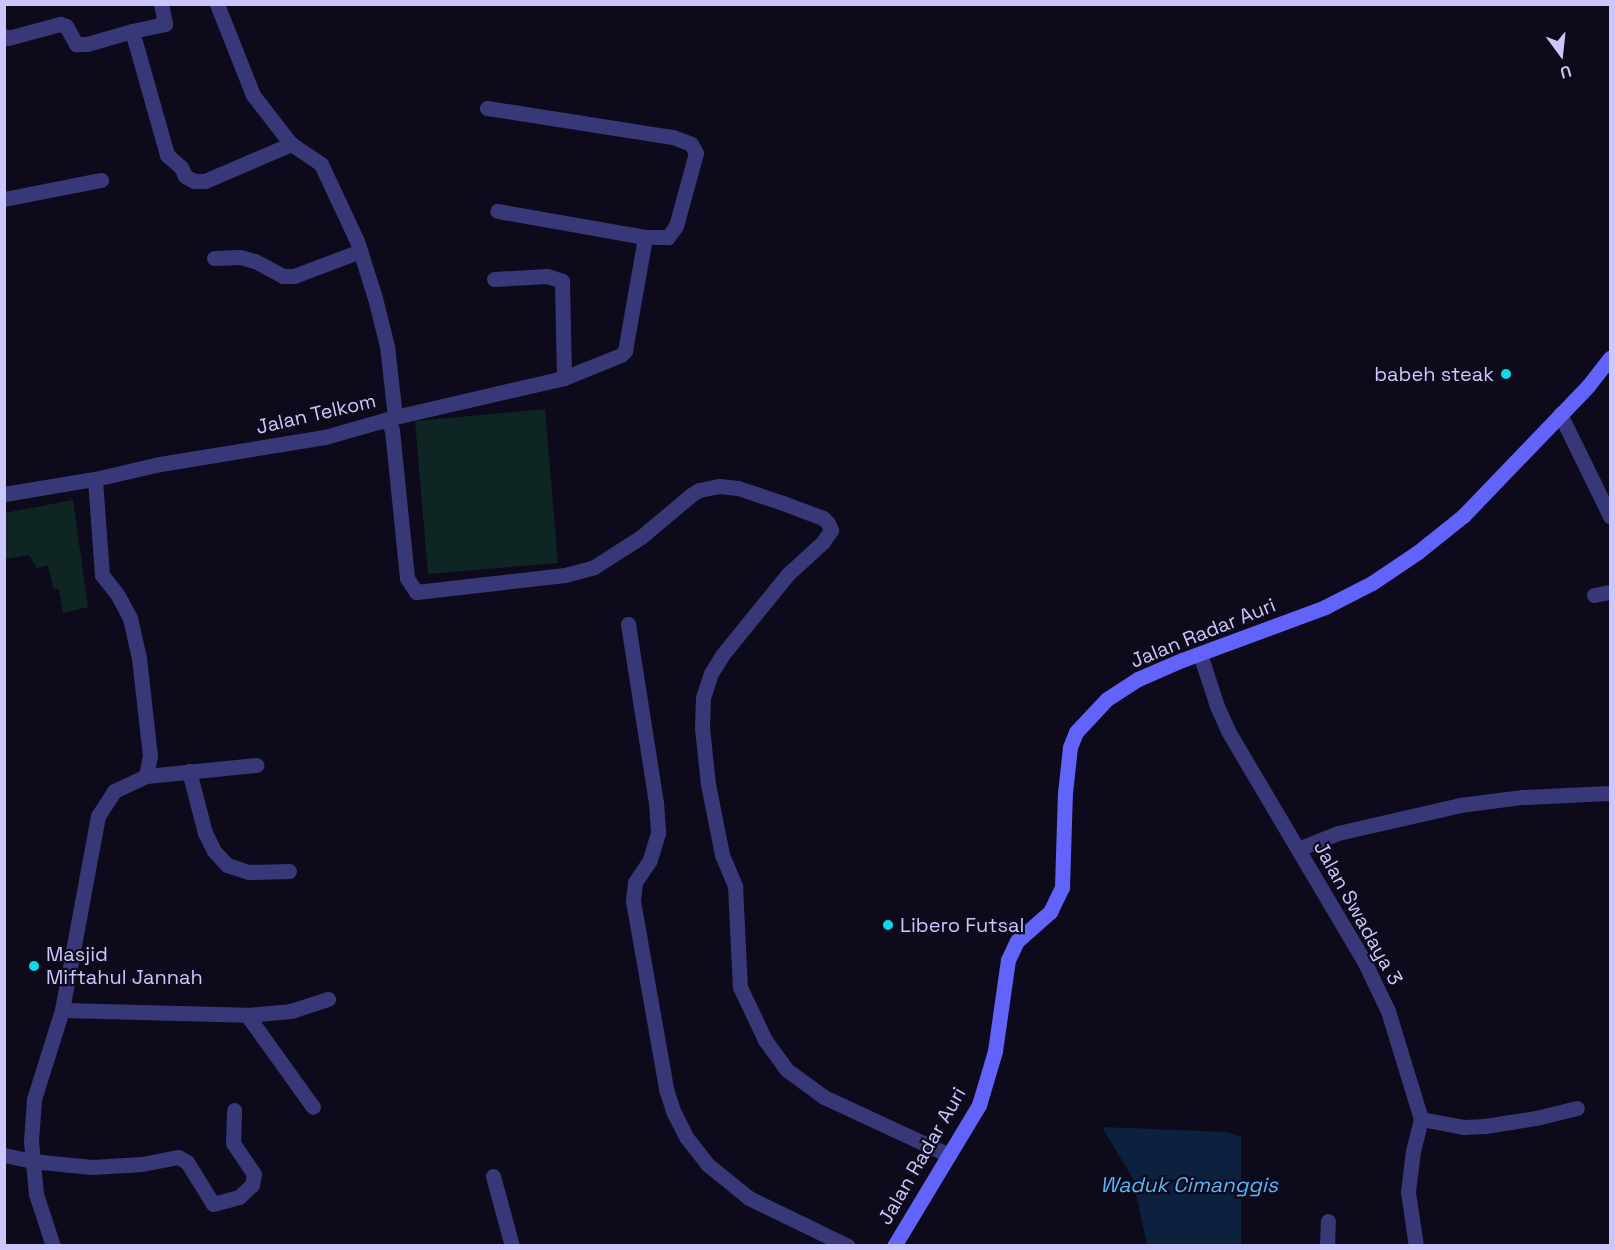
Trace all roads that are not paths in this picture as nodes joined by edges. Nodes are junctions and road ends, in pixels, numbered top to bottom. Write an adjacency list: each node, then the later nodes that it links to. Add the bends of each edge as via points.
1 (161, 4): 3 (street, via 165,24)
2 (221, 6): 6 (street, Jalan Telkom, via 253,95)
3 (132, 31): 4 (street, via 87,45 76,45 66,26 60,24); 6 (street, via 167,155 185,176 205,181)
4 (4, 36)
5 (487, 108): 10 (street, via 673,137 691,144 696,158 674,231 664,238)
6 (291, 144): 11 (street, Jalan Telkom, via 321,164)
7 (101, 180): 8 (street)
8 (4, 199)
9 (496, 211): 10 (street)
10 (645, 237): 15 (street, via 625,351)
11 (360, 251): 12 (street, via 294,276 282,276 240,257); 17 (street, Jalan Telkom, via 387,346)
12 (214, 258)
13 (494, 279): 15 (street, via 547,276 562,280)
14 (1611, 358): 16 (main road, Jalan Radar Auri)
15 (564, 378): 17 (street)
16 (1560, 414): 20 (street); 24 (main road, Jalan Radar Auri, via 1443,534 1372,583 1325,608)
17 (391, 418): 18 (street, Jalan Telkom, via 325,437 159,464); 39 (street, via 408,578 416,592 565,575 594,567 641,537 691,495 719,486 783,503 828,523 831,530 823,542 789,574 728,647 711,673 703,698 708,784 722,855 735,886 740,987 765,1040 787,1070 824,1097)
18 (95, 479): 19 (street, Jalan Telkom); 27 (street, via 102,575 126,607 139,658 150,742)
19 (4, 494)
20 (1611, 516)
21 (1611, 592): 22 (street)
22 (1594, 595)
23 (628, 624): 45 (street, via 658,833 650,860 635,882 633,901 673,1111 707,1164 749,1198)
24 (1200, 654): 29 (street, Jalan Swadaya 3, via 1228,731); 39 (main road, Jalan Radar Auri, via 1120,689 1076,732 1070,747 1065,793 1062,887 1050,912 1017,941 1008,960 995,1051 979,1105)
25 (256, 765): 26 (street)
26 (189, 771): 27 (street); 30 (street, via 205,833 227,865 249,872)
27 (146, 776): 32 (street, via 114,791 98,816)
28 (1611, 793): 29 (street, via 1522,797 1460,806 1338,833)
29 (1298, 849): 37 (street, Jalan Swadaya 3, via 1364,961 1388,1011)
30 (289, 871)
31 (328, 999): 33 (street, via 291,1011)
32 (62, 1010): 33 (street); 40 (street, via 34,1099)
33 (247, 1015): 34 (street)
34 (313, 1107)
35 (1577, 1107): 37 (street, via 1485,1126 1456,1126)
36 (234, 1110): 40 (street, via 233,1143 254,1173 252,1185 239,1197 213,1204 187,1162 178,1157 92,1167)
37 (1421, 1119): 48 (street, Jalan Swadaya 3, via 1408,1192)
38 (4, 1155): 40 (street)
39 (950, 1155): 46 (main road, Jalan Radar Auri)
40 (32, 1161): 43 (street, via 38,1203)
41 (493, 1176): 44 (street)
42 (1328, 1221): 47 (street)
43 (53, 1245)
44 (512, 1245)
45 (848, 1245)
46 (894, 1245)
47 (1327, 1245)
48 (1416, 1245)

